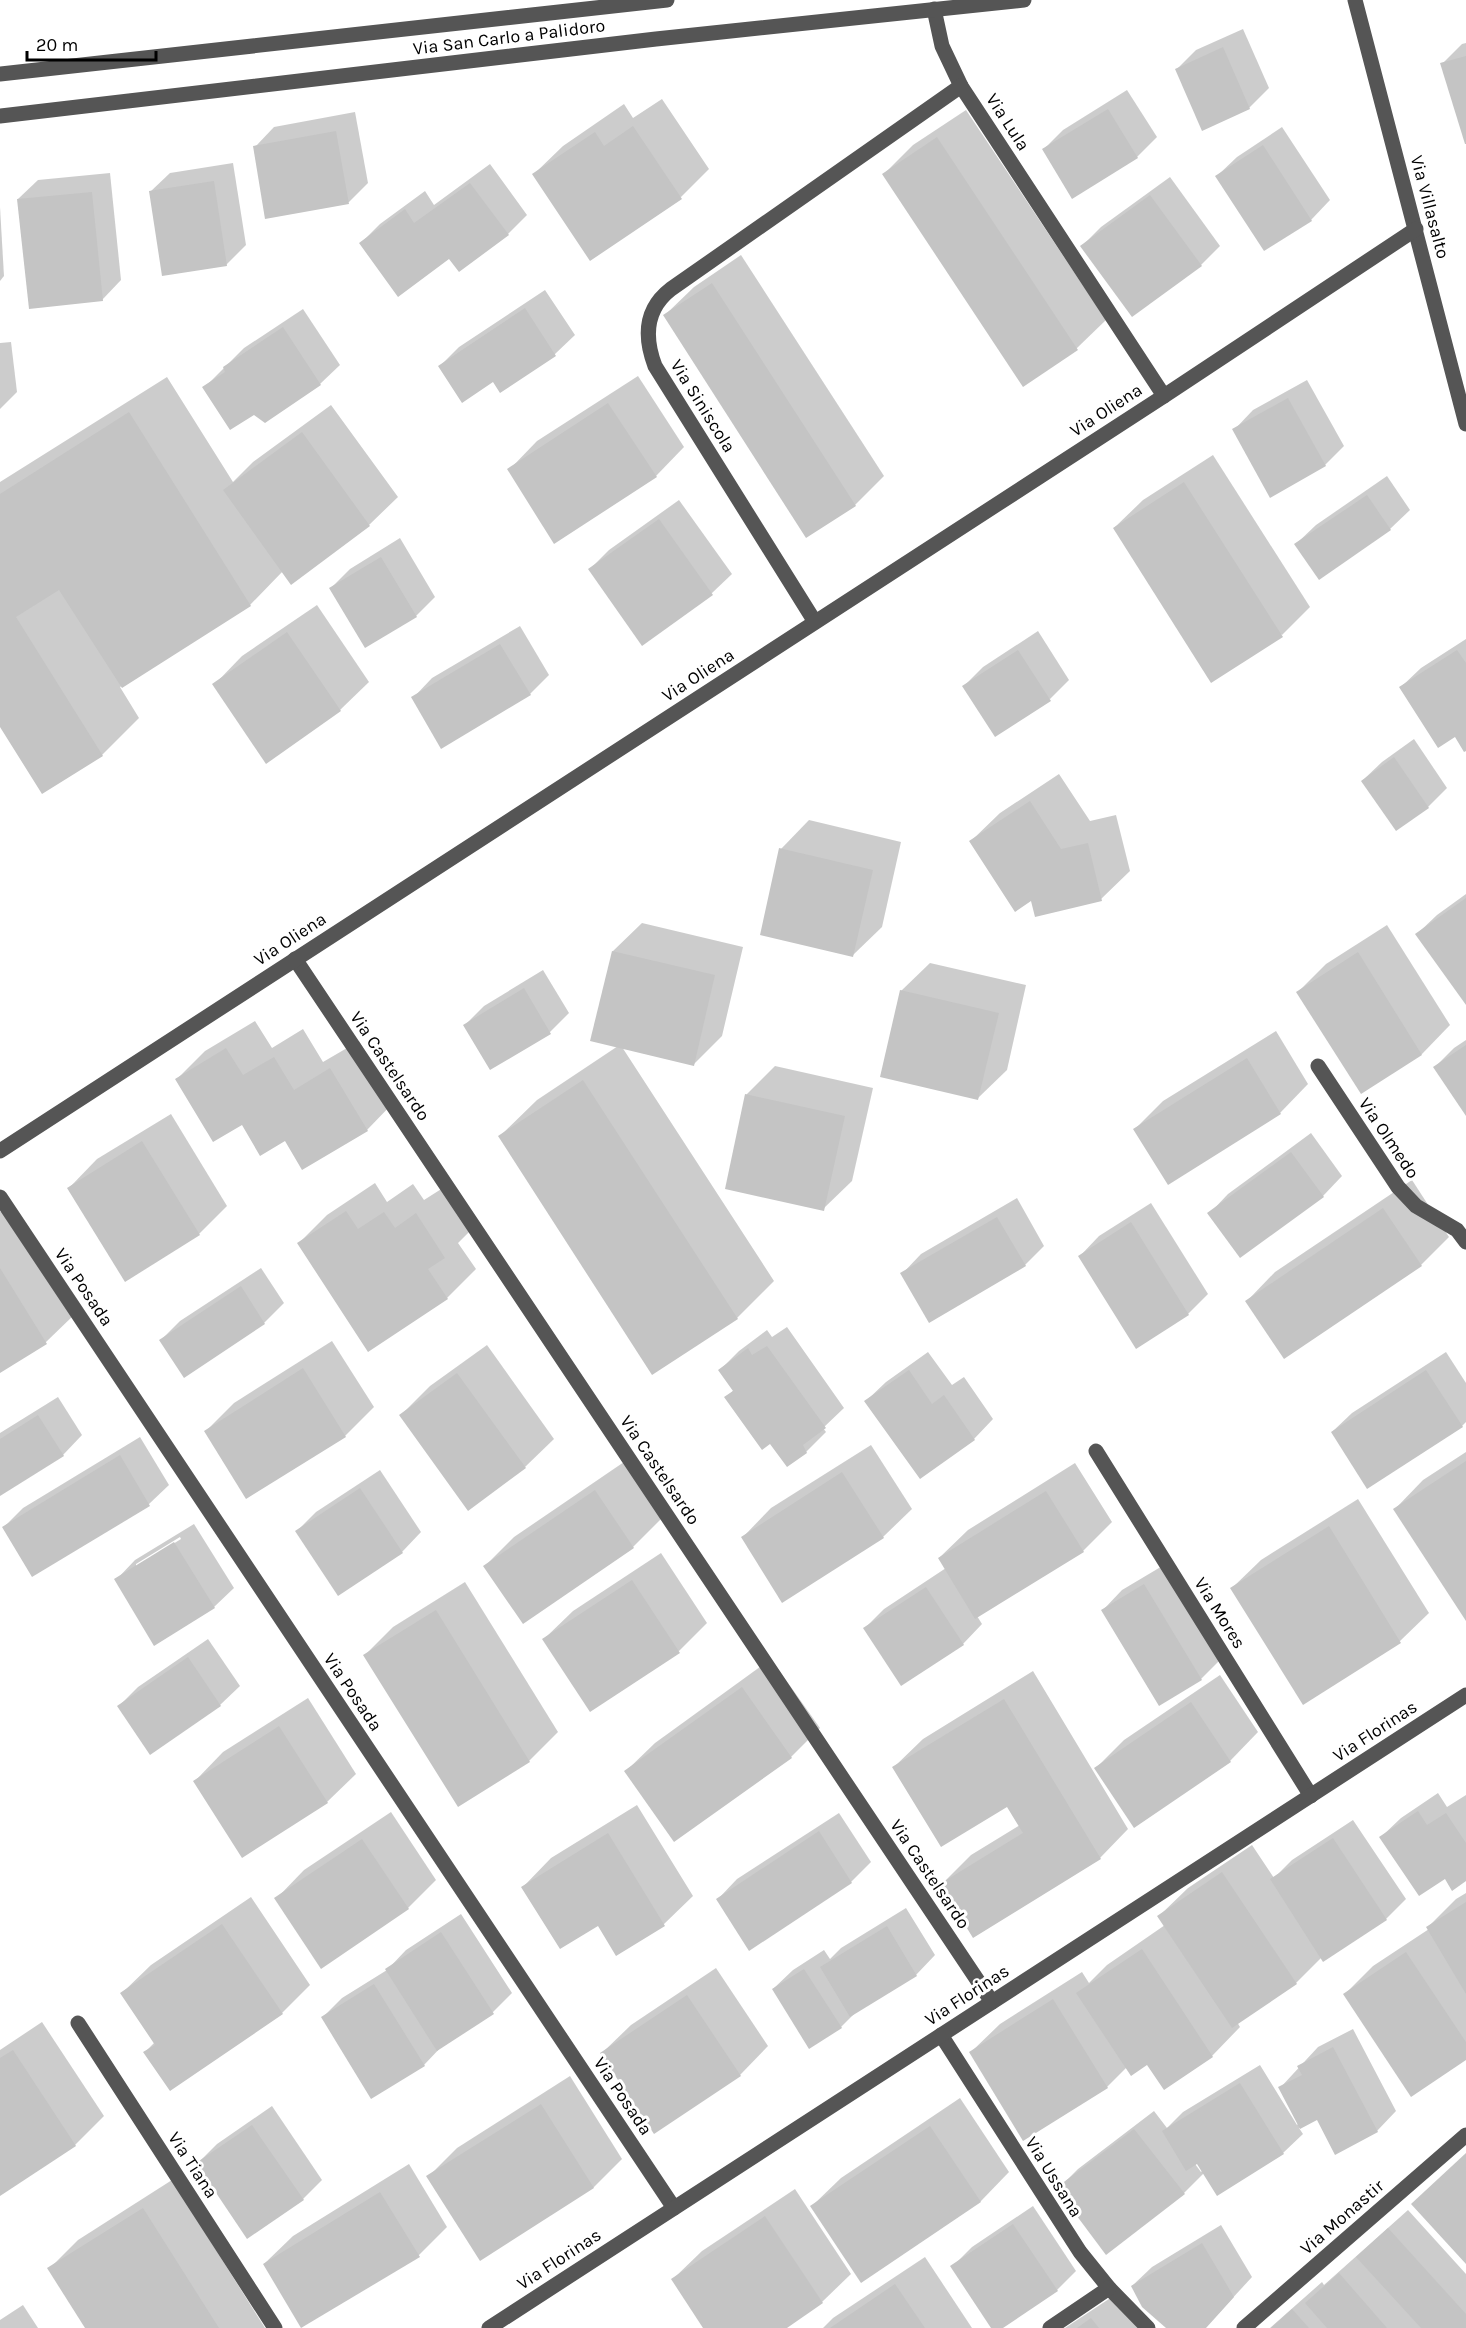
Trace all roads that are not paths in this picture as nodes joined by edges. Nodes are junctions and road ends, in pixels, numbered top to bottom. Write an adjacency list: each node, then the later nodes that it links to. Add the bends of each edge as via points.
1 (667, 0): 5 (street, Via San Carlo a Palidoro)
2 (1024, 0): 4 (street, Via San Carlo a Palidoro)
3 (1355, 0): 8 (street, Via Villasalto)
4 (934, 9): 6 (street, via 942,46); 7 (street, Via San Carlo a Palidoro)
5 (0, 74)
6 (961, 86): 9 (street, Via Lula); 10 (street, Via Lula)
7 (0, 116)
8 (1416, 229): 10 (street, Via Oliena); 11 (street, Via Villasalto)
9 (749, 232): 12 (street, Via Siniscola, via 662,296 652,312 649,349 655,366)
10 (1164, 396): 12 (street, Via Oliena)
11 (1466, 424)
12 (815, 622): 13 (street, Via Oliena)
13 (295, 959): 15 (street, Via Oliena); 21 (street, Via Castelsardo)
14 (1318, 1066): 17 (street, Via Olmedo, via 1398,1187 1425,1212 1457,1230)
15 (0, 1151)
16 (0, 1197): 25 (street, Via Posada)
17 (1466, 1242)
18 (1096, 1451): 20 (street, Via Mores)
19 (1466, 1695): 20 (street, Via Florinas)
20 (1311, 1796): 21 (street, Via Florinas)
21 (992, 2002): 23 (street, Via Florinas)
22 (78, 2023): 27 (street, Via Tiana)
23 (941, 2035): 25 (street, Via Florinas); 26 (street, Via Ussana, via 1066,2231)
24 (1466, 2135): 31 (street, Via Monastir)
25 (674, 2208): 28 (street, Via Florinas)
26 (1109, 2289): 29 (street); 30 (street, Via Ussana)
27 (275, 2328)
28 (489, 2328)
29 (1050, 2328)
30 (1148, 2328)
31 (1245, 2328)

